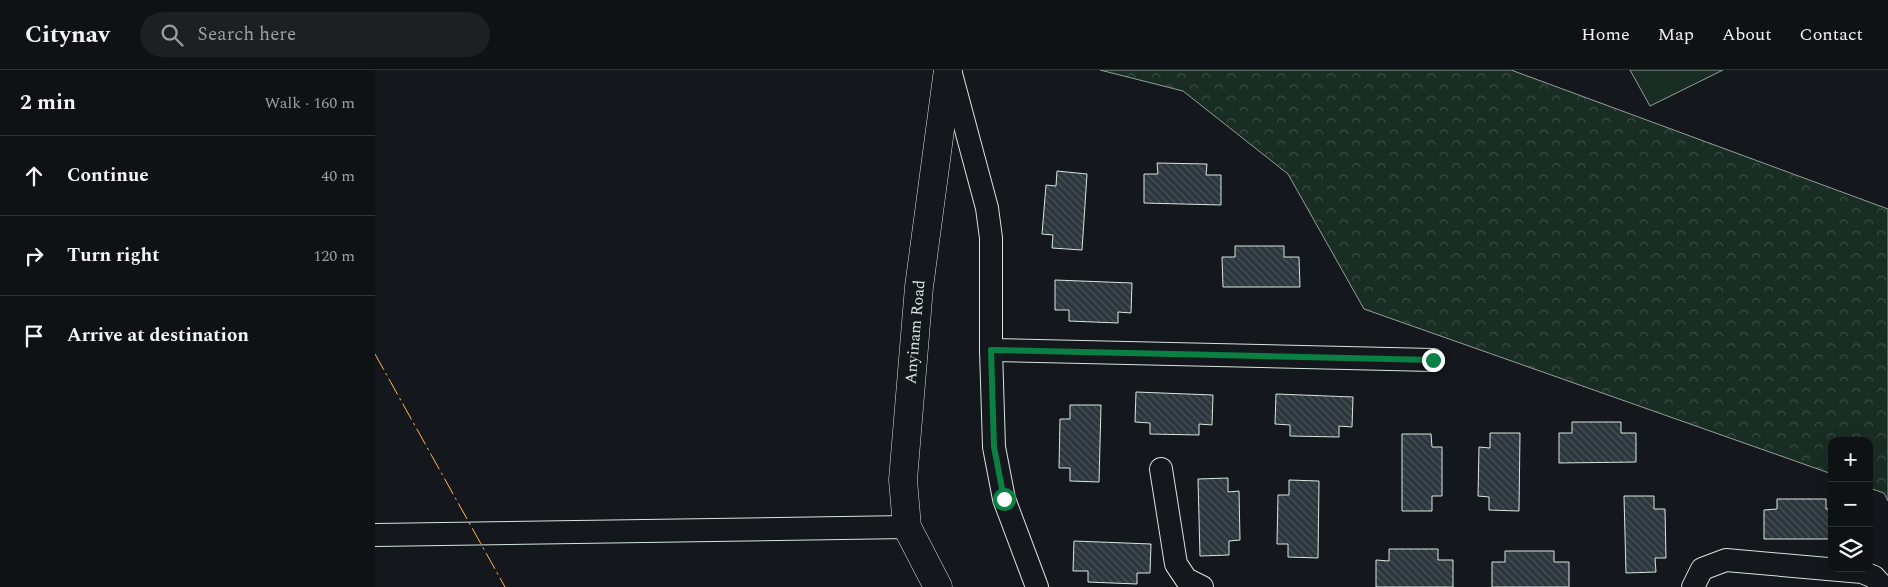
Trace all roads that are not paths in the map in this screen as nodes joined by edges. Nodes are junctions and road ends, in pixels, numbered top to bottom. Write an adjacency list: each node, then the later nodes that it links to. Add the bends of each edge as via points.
1 (949, 70): 2 (street, via 987,208 991,238); 5 (street, Anyinam Road, via 911,365 903,480)
2 (991, 350): 3 (street); 8 (street, via 994,447 1004,499)
3 (1433, 360)
4 (1161, 468): 9 (street, via 1176,564 1186,579)
5 (907, 527): 6 (street); 7 (street, Anyinam Road)
6 (375, 535)
7 (938, 587)
8 (1037, 587)
9 (1202, 587)
10 (1693, 587): 11 (street, via 1702,569 1726,560 1862,572 1874,577)
11 (1883, 587)

